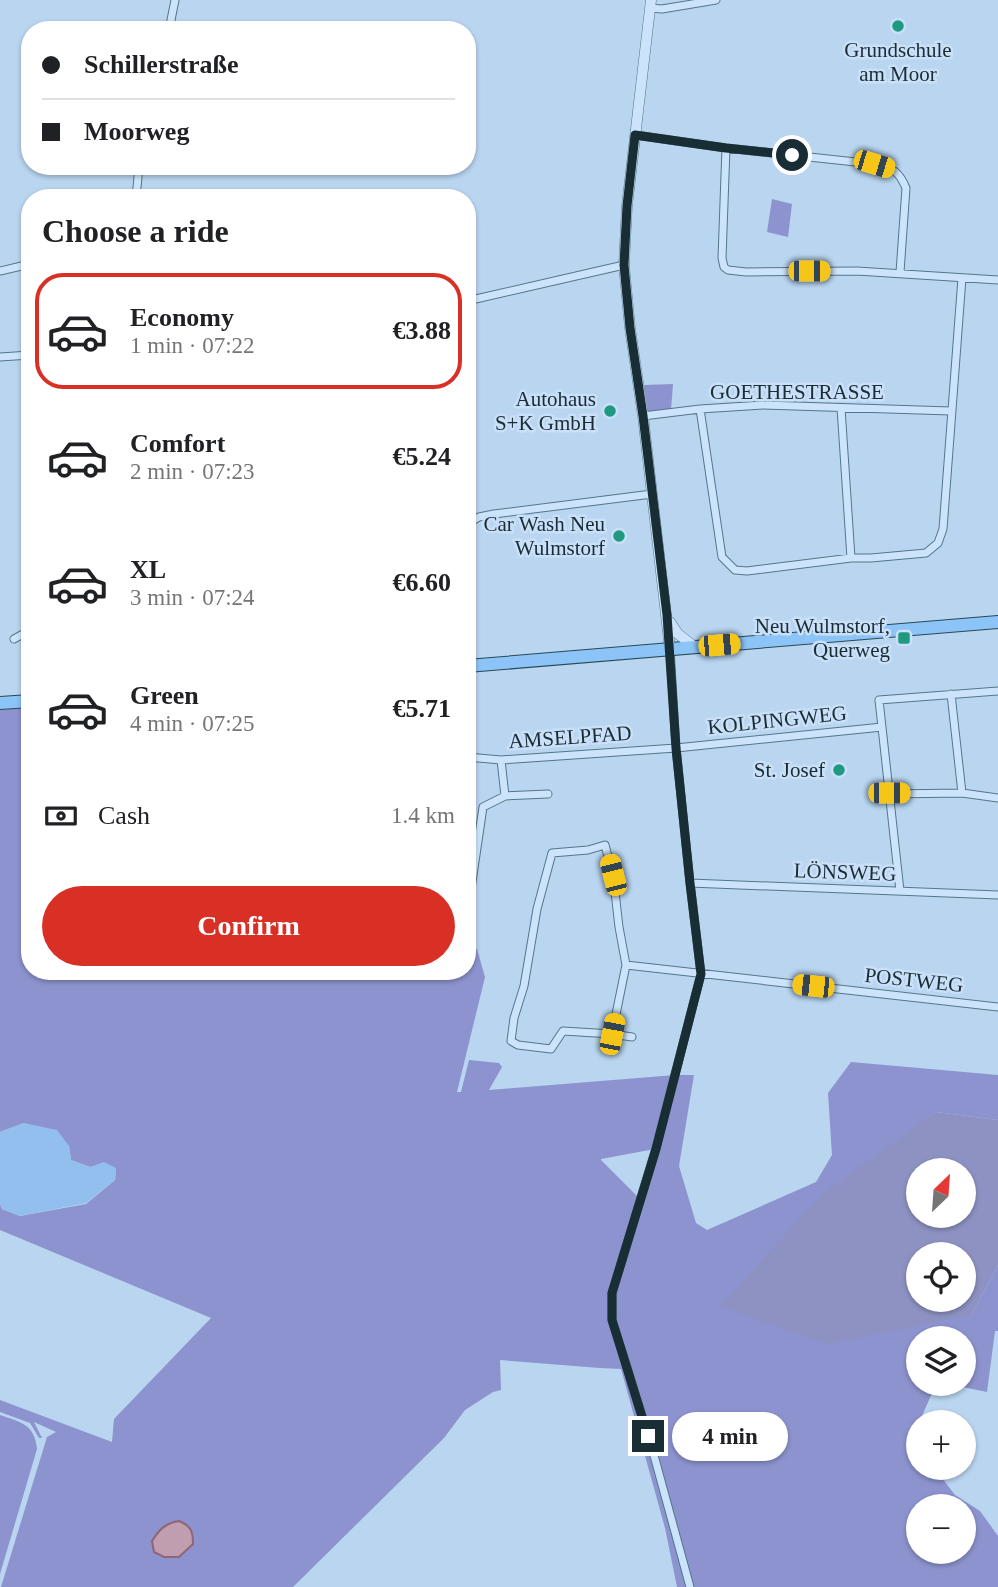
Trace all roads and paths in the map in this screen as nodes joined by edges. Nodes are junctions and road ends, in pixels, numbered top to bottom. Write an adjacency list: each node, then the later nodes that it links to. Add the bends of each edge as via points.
1 (176, 0): 4 (street)
2 (716, 0): 3 (street, via 663,9)
3 (650, 2): 5 (street)
4 (171, 21)
5 (635, 135): 6 (street); 7 (street)
6 (726, 148): 10 (street, via 874,164 901,176 906,188); 10 (street, via 722,258 728,270)
7 (624, 265): 13 (street); 19 (street)
8 (21, 266): 9 (street)
9 (0, 271)
10 (900, 272): 11 (street)
11 (962, 278): 12 (street); 18 (street)
12 (998, 280)
13 (476, 299)
14 (21, 356): 15 (street)
15 (0, 357)
16 (842, 408): 17 (street, GOETHESTRASSE, via 763,405); 18 (street, GOETHESTRASSE); 22 (street)
17 (700, 410): 19 (street, GOETHESTRASSE); 22 (street, via 722,557 735,569 747,571)
18 (951, 411): 22 (street, via 943,529 938,543 926,553)
19 (643, 416): 20 (street)
20 (652, 495): 21 (street); 23 (street)
21 (476, 519)
22 (851, 558)
23 (668, 619): 27 (street, via 678,634); 28 (street)
24 (998, 622): 27 (main road)
25 (21, 635): 26 (street)
26 (14, 639)
27 (695, 646): 28 (main road)
28 (670, 649): 29 (main road); 35 (street)
29 (476, 665)
30 (998, 691): 31 (street)
31 (951, 694): 34 (street, via 879,700); 39 (street)
32 (21, 702): 33 (main road)
33 (0, 703)
34 (882, 727): 35 (street, KOLPINGWEG); 38 (street)
35 (676, 748): 37 (street, AMSELPFAD); 46 (street)
36 (476, 758): 37 (street, AMSELPFAD)
37 (501, 760): 41 (street)
38 (889, 793): 39 (street); 47 (street)
39 (962, 793): 42 (street)
40 (548, 794): 41 (street)
41 (505, 796): 45 (street, via 483,807)
42 (998, 798)
43 (603, 835): 44 (street)
44 (605, 845): 49 (street); 52 (street, via 552,853 511,1041 551,1049 564,1031)
45 (476, 855)
46 (690, 883): 47 (street, LÖNSWEG); 50 (street)
47 (900, 891): 48 (street, LÖNSWEG)
48 (998, 895)
49 (626, 965): 50 (street, POSTWEG); 52 (street)
50 (701, 974): 51 (street, POSTWEG); 54 (street, via 656,1149 612,1293 612,1320)
51 (998, 1007)
52 (612, 1034): 53 (street)
53 (632, 1037)
54 (690, 1587)

